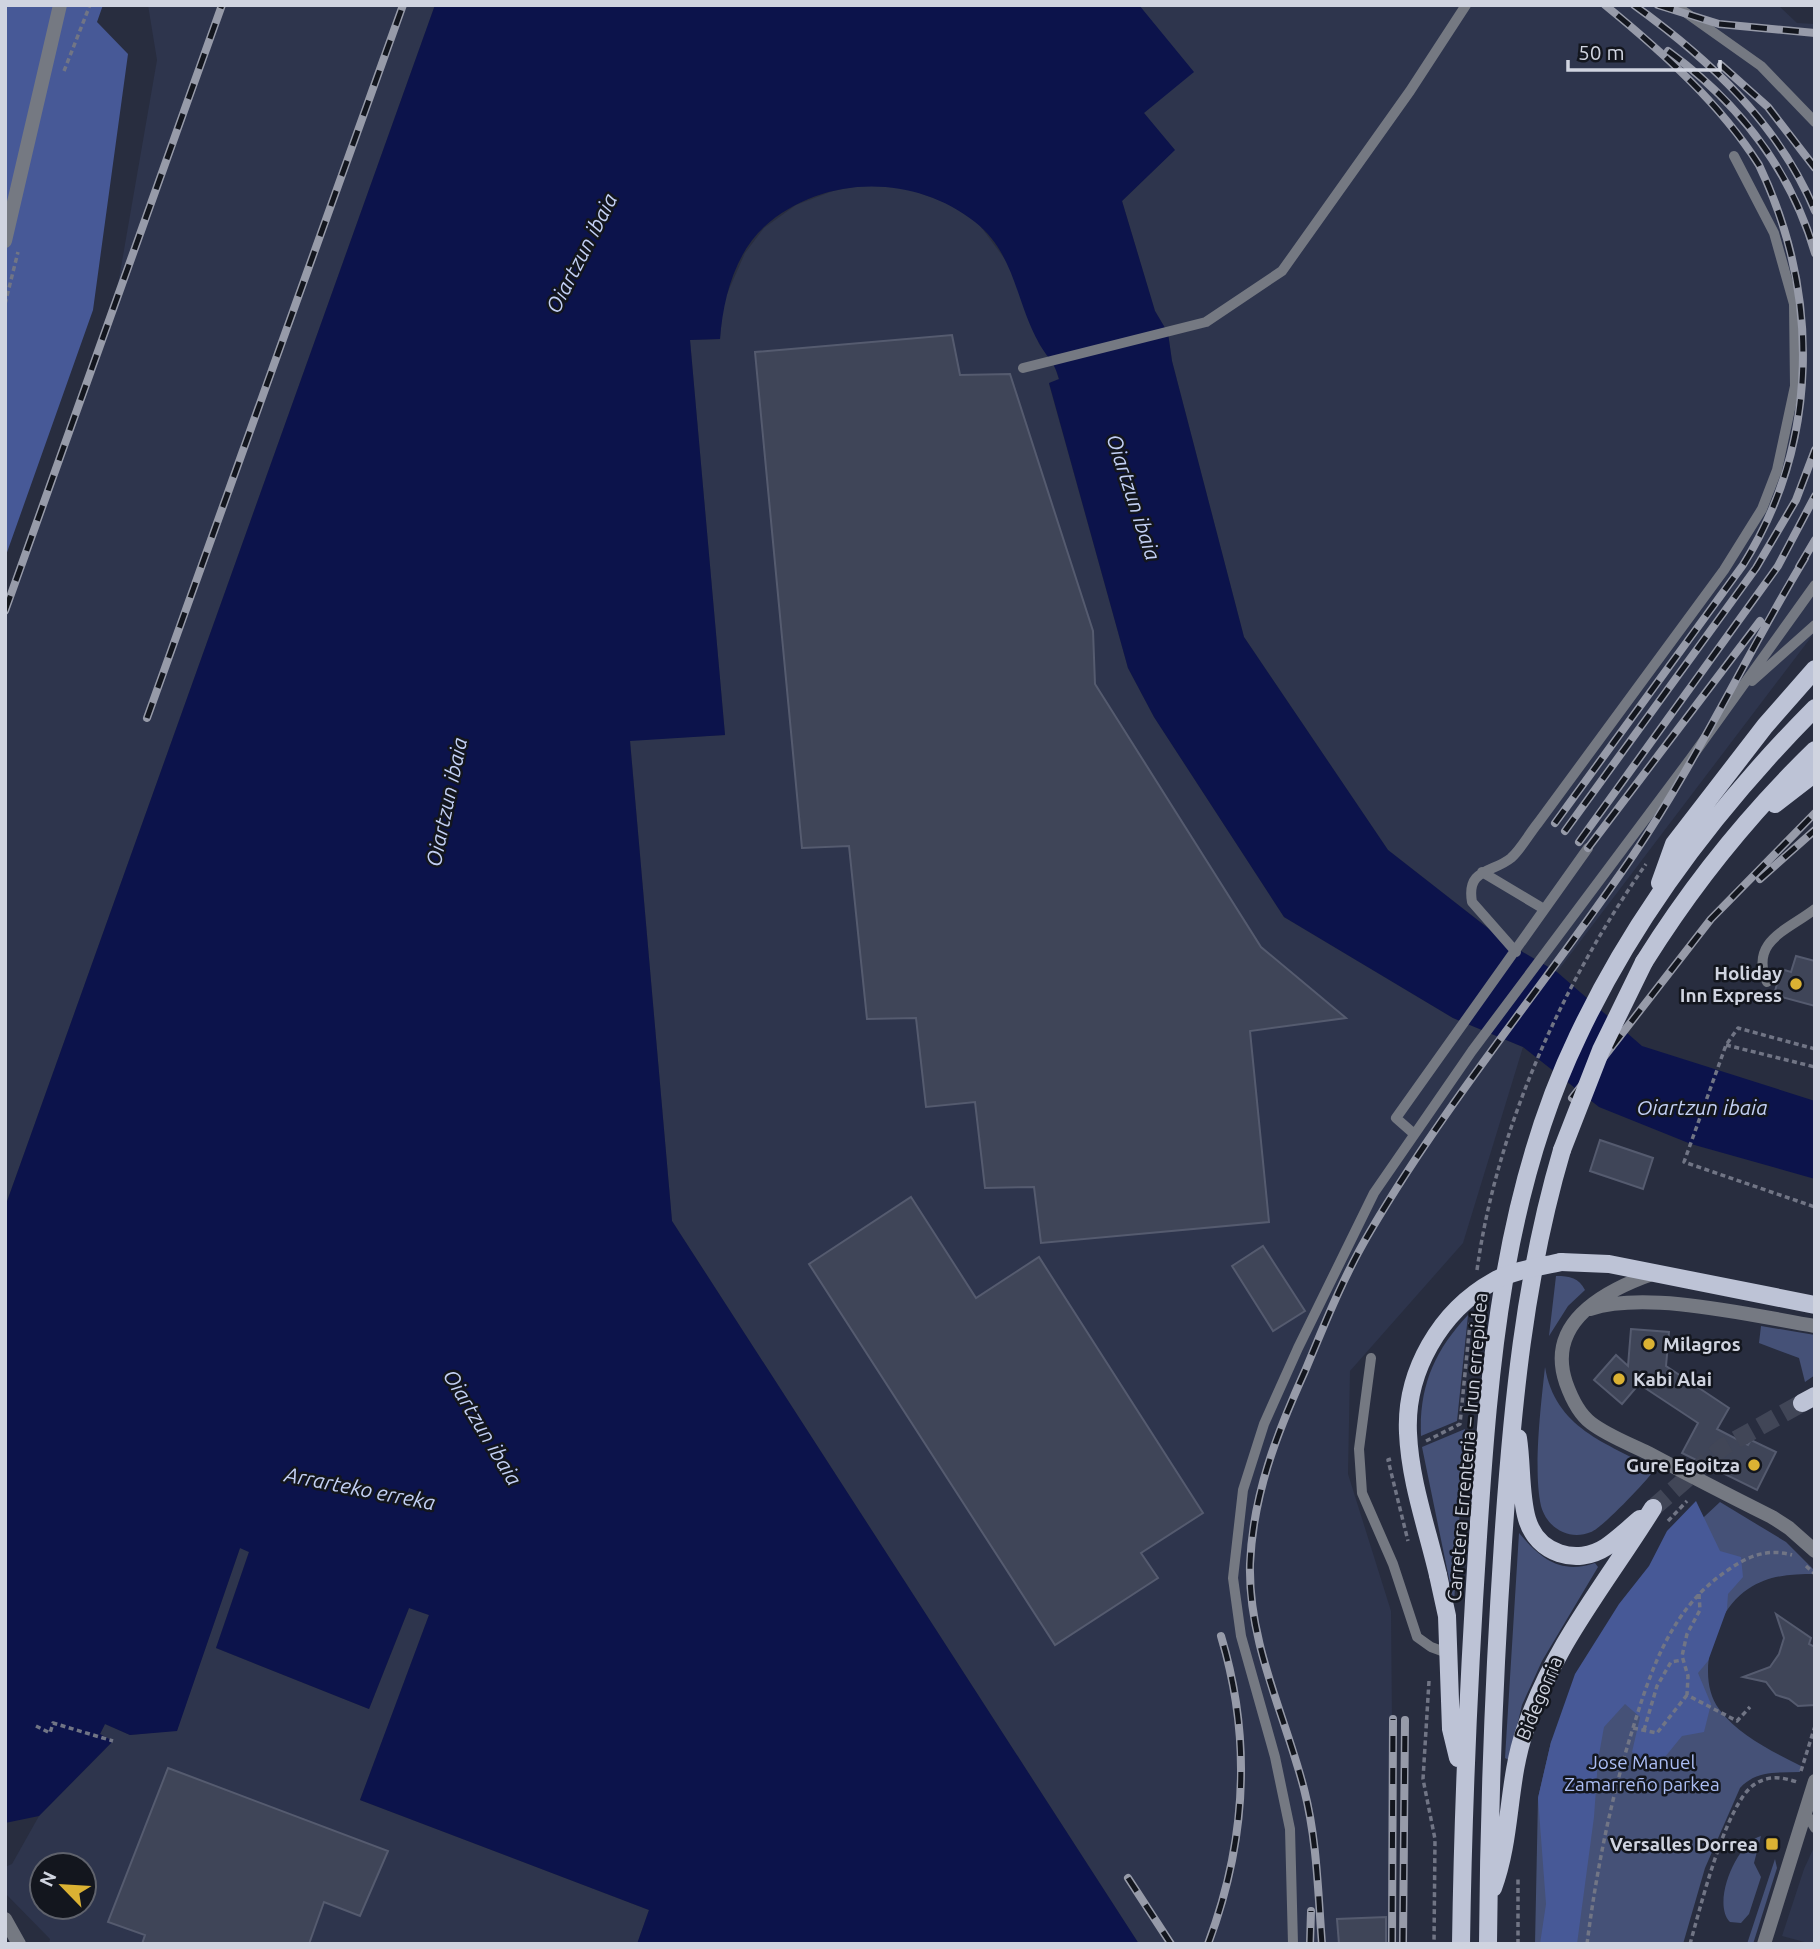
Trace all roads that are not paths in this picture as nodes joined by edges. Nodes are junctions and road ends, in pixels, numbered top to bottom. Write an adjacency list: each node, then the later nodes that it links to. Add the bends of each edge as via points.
1 (60, 5): 6 (street)
2 (1466, 5): 7 (lane, via 1282,271 1206,322)
3 (1675, 5): 4 (lane, via 1761,66)
4 (1815, 122)
5 (1734, 156): 17 (lane, via 1774,233 1794,304 1795,386 1777,470 1762,509 1724,570 1510,858)
6 (5, 240)
7 (1023, 368)
8 (1815, 585): 11 (lane)
9 (1815, 625): 11 (lane)
10 (1815, 669): 18 (main road, via 1674,844)
11 (1736, 695): 23 (lane)
12 (1815, 708): 18 (main road, Carretera Errenteria – Irun errepidea, via 1718,816)
13 (1815, 750): 15 (main road)
14 (1815, 773): 15 (main road)
15 (1739, 832): 29 (main road, bridge, via 1674,914 1644,962 1601,1050 1562,1150 1527,1301)
16 (1588, 848): 19 (lane)
17 (1482, 872): 19 (lane); 21 (lane, via 1470,891 1472,902)
18 (1654, 899): 32 (main road, Carretera Errenteria – Irun errepidea, via 1621,951 1576,1039 1520,1198 1491,1375)
19 (1544, 909): 21 (lane)
20 (1814, 910): 22 (lane, via 1774,937 1764,951 1760,966)
21 (1515, 954): 23 (lane, via 1396,1118)
22 (1767, 982)
23 (1413, 1133): 39 (lane, via 1374,1194 1298,1348 1256,1449 1236,1532 1233,1578 1241,1636 1290,1829)
24 (1655, 1272): 25 (main road); 26 (street, via 1616,1289); 31 (main road, bridge, via 1561,1262 1495,1281 1468,1300 1426,1350 1409,1402 1410,1455 1438,1575)
25 (1815, 1305)
26 (1582, 1312): 27 (street, via 1611,1304 1642,1303); 30 (street, via 1569,1329 1561,1360 1568,1389 1585,1418 1772,1517)
27 (1815, 1326)
28 (1371, 1358): 31 (lane, via 1359,1449 1362,1493 1393,1564 1417,1637)
29 (1514, 1412): 36 (main road, via 1494,1677); 36 (main road, via 1528,1521 1538,1540 1550,1550 1581,1557 1605,1548 1653,1508 1568,1634 1533,1707 1512,1778 1504,1857)
30 (1815, 1551)
31 (1450, 1654): 32 (main road, via 1451,1729)
32 (1463, 1779): 40 (main road, Carretera Errenteria – Irun errepidea)
33 (1814, 1785): 34 (street)
34 (1805, 1812): 35 (lane); 42 (street)
35 (1815, 1828)
36 (1488, 1901): 41 (main road)
37 (5, 1919): 38 (street)
38 (19, 1944)
39 (1293, 1944)
40 (1461, 1944)
41 (1488, 1944)
42 (1764, 1944)

